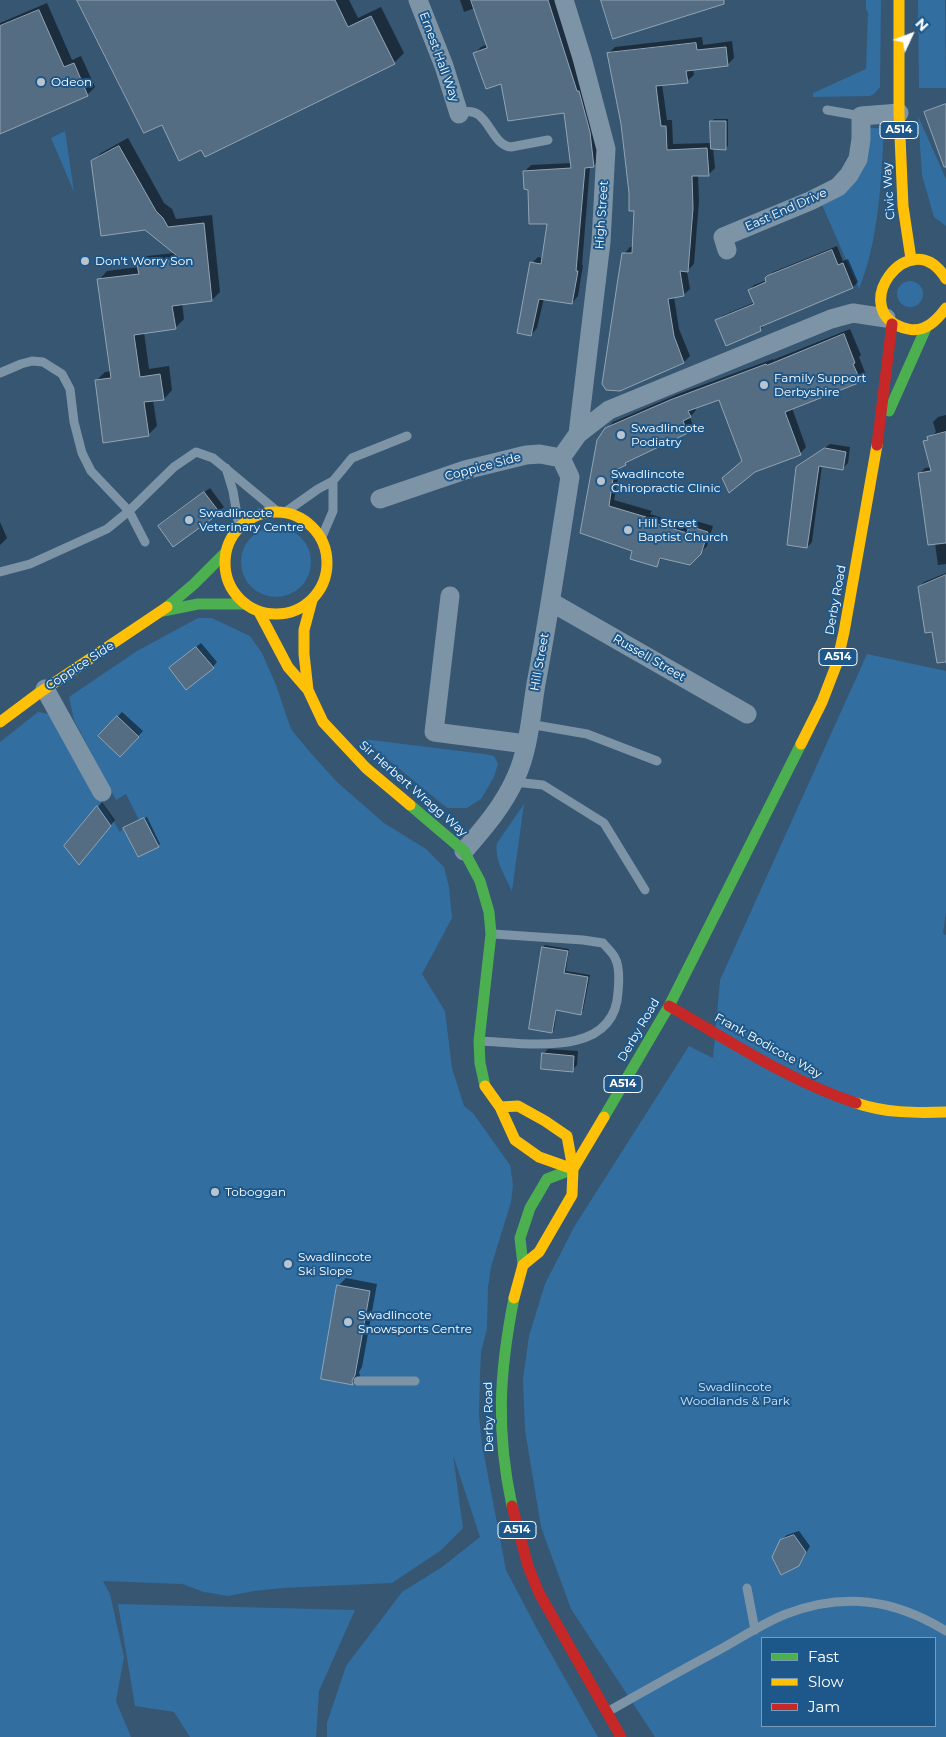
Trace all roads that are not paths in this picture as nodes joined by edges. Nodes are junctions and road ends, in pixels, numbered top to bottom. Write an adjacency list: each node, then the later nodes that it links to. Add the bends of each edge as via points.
1 (418, 0): 6 (street, Ernest Hall Way)
2 (564, 0): 15 (street, High Street, via 606,149 601,242)
3 (900, 0): 5 (main road, Civic Way / A514)
4 (827, 110): 7 (lane)
5 (899, 112): 7 (street); 10 (main road, Civic Way / A514, via 903,206)
6 (459, 114): 8 (lane, via 466,111 480,116 506,147)
7 (861, 116): 9 (street, East End Drive, via 858,158 838,187 723,238)
8 (548, 140)
9 (727, 250)
10 (911, 259): 11 (main road, via 927,261); 12 (main road, A514, via 889,274 880,293 880,303)
11 (946, 278)
12 (889, 321): 13 (main road, A514, via 909,329); 15 (street, via 854,313 831,319 608,410); 17 (main road, Derby Road / A514)
13 (939, 322): 17 (main road, Derby Road / A514)
14 (0, 374): 22 (lane, via 32,361 43,362 62,374 70,389 82,453 91,471)
15 (578, 434): 18 (street)
16 (407, 436): 20 (lane, via 352,458)
17 (878, 438): 47 (main road, Derby Road / A514, via 837,663 798,753)
18 (561, 458): 21 (street, Coppice Side, via 526,455 465,470); 31 (street, Hill Street, via 570,477)
19 (226, 468): 22 (lane, via 213,458 196,452 174,467); 23 (lane); 24 (lane)
20 (333, 481): 23 (lane); 25 (lane, via 333,511)
21 (380, 499)
22 (129, 511): 26 (lane); 28 (lane, via 107,529 30,564)
23 (281, 512): 24 (main road, via 260,514); 25 (main road, via 302,520 314,529)
24 (239, 527): 27 (main road)
25 (320, 539): 30 (main road, via 326,553 326,576)
26 (145, 542)
27 (225, 553): 32 (main road, via 227,582); 33 (main road, Coppice Side)
28 (0, 572)
29 (450, 596): 40 (street, via 434,732)
30 (312, 600): 34 (main road, via 291,613 273,615); 36 (main road, Sir Herbert Wragg Way, via 304,630)
31 (551, 602): 37 (street, Russell Street); 39 (street, Hill Street)
32 (244, 604): 33 (main road, Coppice Side, via 198,604); 34 (main road)
33 (162, 612): 35 (main road, Coppice Side)
34 (259, 612): 36 (main road, Sir Herbert Wragg Way, via 288,667)
35 (45, 689): 38 (main road, Coppice Side); 43 (street)
36 (308, 690): 44 (main road, Sir Herbert Wragg Way, via 323,722 341,743)
37 (747, 714)
38 (0, 722)
39 (529, 724): 40 (street, Hill Street); 41 (lane, via 587,734)
40 (526, 744): 42 (street, Hill Street)
41 (657, 761)
42 (514, 782): 44 (street, Hill Street, via 495,815); 45 (lane, via 543,785 604,823)
43 (102, 792)
44 (464, 851): 46 (main road, Sir Herbert Wragg Way, via 480,881 489,912)
45 (645, 890)
46 (491, 934): 48 (main road, Sir Herbert Wragg Way); 48 (lane, via 603,944 616,959 618,1006 609,1023 588,1037 554,1044)
47 (669, 1006): 50 (main road, Frank Bodicote Way, via 786,1074 828,1094 873,1108 915,1114); 51 (main road, Derby Road / A514)
48 (479, 1041): 49 (main road, Sir Herbert Wragg Way, via 484,1085)
49 (500, 1108): 51 (main road, Sir Herbert Wragg Way, via 515,1140 539,1157); 51 (main road, via 518,1106 567,1136)
50 (946, 1112)
51 (573, 1169): 52 (main road, Derby Road / A514, via 572,1195 539,1252); 52 (main road, via 547,1179 530,1208 520,1238)
52 (523, 1265): 58 (main road, Derby Road / A514, via 502,1374 500,1414 506,1478 518,1533 539,1593)
53 (358, 1381): 54 (lane)
54 (415, 1381)
55 (747, 1588): 56 (lane)
56 (755, 1630): 57 (lane, via 785,1614 850,1600 900,1609); 58 (lane)
57 (946, 1631)
58 (607, 1712): 59 (main road, Derby Road / A514)
59 (621, 1737)

